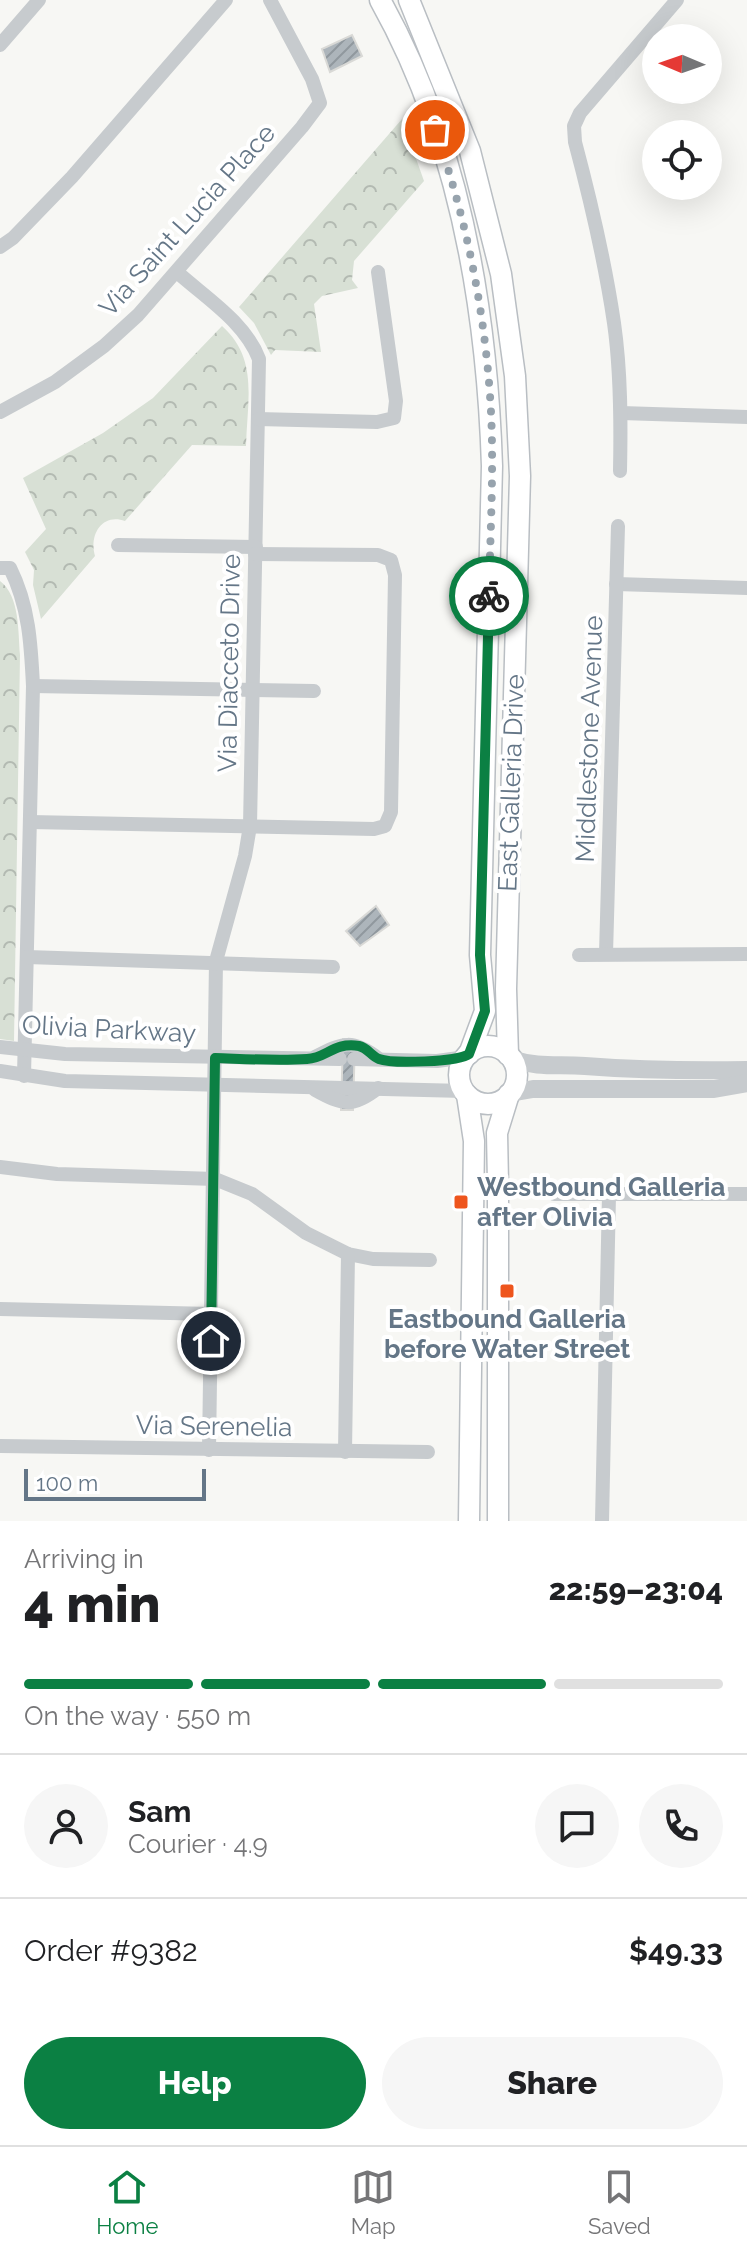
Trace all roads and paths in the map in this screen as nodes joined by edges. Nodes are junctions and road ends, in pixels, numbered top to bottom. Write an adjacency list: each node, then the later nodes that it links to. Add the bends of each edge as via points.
1 (39, 0): 7 (street)
2 (226, 0): 8 (street, via 72,177)
3 (270, 0): 9 (street, Via Saint Lucia Place, via 320,103)
4 (380, 0): 35 (main road, East Galleria Drive, via 418,83 455,194 479,306 491,409 480,955 485,1011)
5 (409, 0): 36 (main road, East Galleria Drive, via 470,151 501,274 515,376 520,476 506,989)
6 (677, 0): 12 (street, via 574,126 603,257)
7 (0, 45)
8 (0, 247)
9 (177, 272): 11 (street, Via Saint Lucia Place, via 104,346 55,382); 14 (street, Via Diacceto Drive, via 253,342 259,359)
10 (378, 272): 14 (street, via 394,418)
11 (0, 412)
12 (621, 413): 13 (street); 15 (street)
13 (747, 417)
14 (258, 419): 18 (street, Via Diacceto Drive)
15 (620, 471)
16 (618, 526): 20 (street, Middlestone Avenue)
17 (118, 545): 18 (street)
18 (256, 551): 23 (street, Via Diacceto Drive); 26 (street, via 378,555 391,560 391,812 385,826 374,829)
19 (5, 568): 22 (street, via 19,586 29,624)
20 (616, 584): 21 (street); 27 (street, Middlestone Avenue)
21 (747, 588)
22 (33, 686): 23 (street); 25 (street)
23 (253, 690): 24 (street); 26 (street, Via Diacceto Drive)
24 (314, 691)
25 (30, 822): 26 (street); 30 (street)
26 (250, 826): 31 (street, Via Diacceto Drive)
27 (606, 954): 28 (street); 29 (street)
28 (747, 954)
29 (579, 955)
30 (27, 957): 31 (street); 34 (street)
31 (216, 961): 32 (street); 37 (street, Via Diacceto Drive)
32 (333, 967)
33 (0, 1047): 34 (street, Olivia Parkway)
34 (25, 1051): 37 (street, Olivia Parkway); 42 (street)
35 (468, 1056): 36 (main road, via 491,1047); 39 (street, Olivia Parkway, via 451,1061); 45 (main road, via 459,1075)
36 (510, 1057): 40 (street, via 550,1068); 46 (main road, via 517,1072)
37 (215, 1058): 38 (street, Olivia Parkway); 44 (street, Via Diacceto Drive)
38 (311, 1059): 39 (street, Olivia Parkway); 39 (street, Olivia Parkway, via 336,1046 363,1046)
39 (379, 1059)
40 (747, 1070)
41 (0, 1071): 42 (street, Olivia Parkway)
42 (24, 1076): 44 (street, Olivia Parkway)
43 (747, 1083): 46 (street, via 714,1089 541,1089)
44 (216, 1085): 45 (street, Olivia Parkway, via 311,1088 334,1101 361,1101 378,1088); 48 (street, Via Diacceto Drive)
45 (466, 1093): 46 (main road, via 490,1104); 60 (main road, via 474,1141)
46 (510, 1094): 61 (main road, via 496,1144)
47 (0, 1167): 48 (street)
48 (215, 1179): 52 (street, via 252,1194 306,1233); 55 (street, Via Diacceto Drive)
49 (554, 1194): 51 (street)
50 (747, 1194): 51 (street)
51 (609, 1195): 62 (street)
52 (348, 1254): 53 (street); 58 (street)
53 (430, 1260)
54 (0, 1309): 55 (street)
55 (212, 1314): 57 (street, Via Diacceto Drive)
56 (0, 1446): 57 (street, Via Serenelia)
57 (209, 1450): 58 (street, Via Serenelia)
58 (345, 1452): 59 (street, Via Serenelia)
59 (428, 1452)
60 (469, 1521)
61 (498, 1521)
62 (602, 1521)

